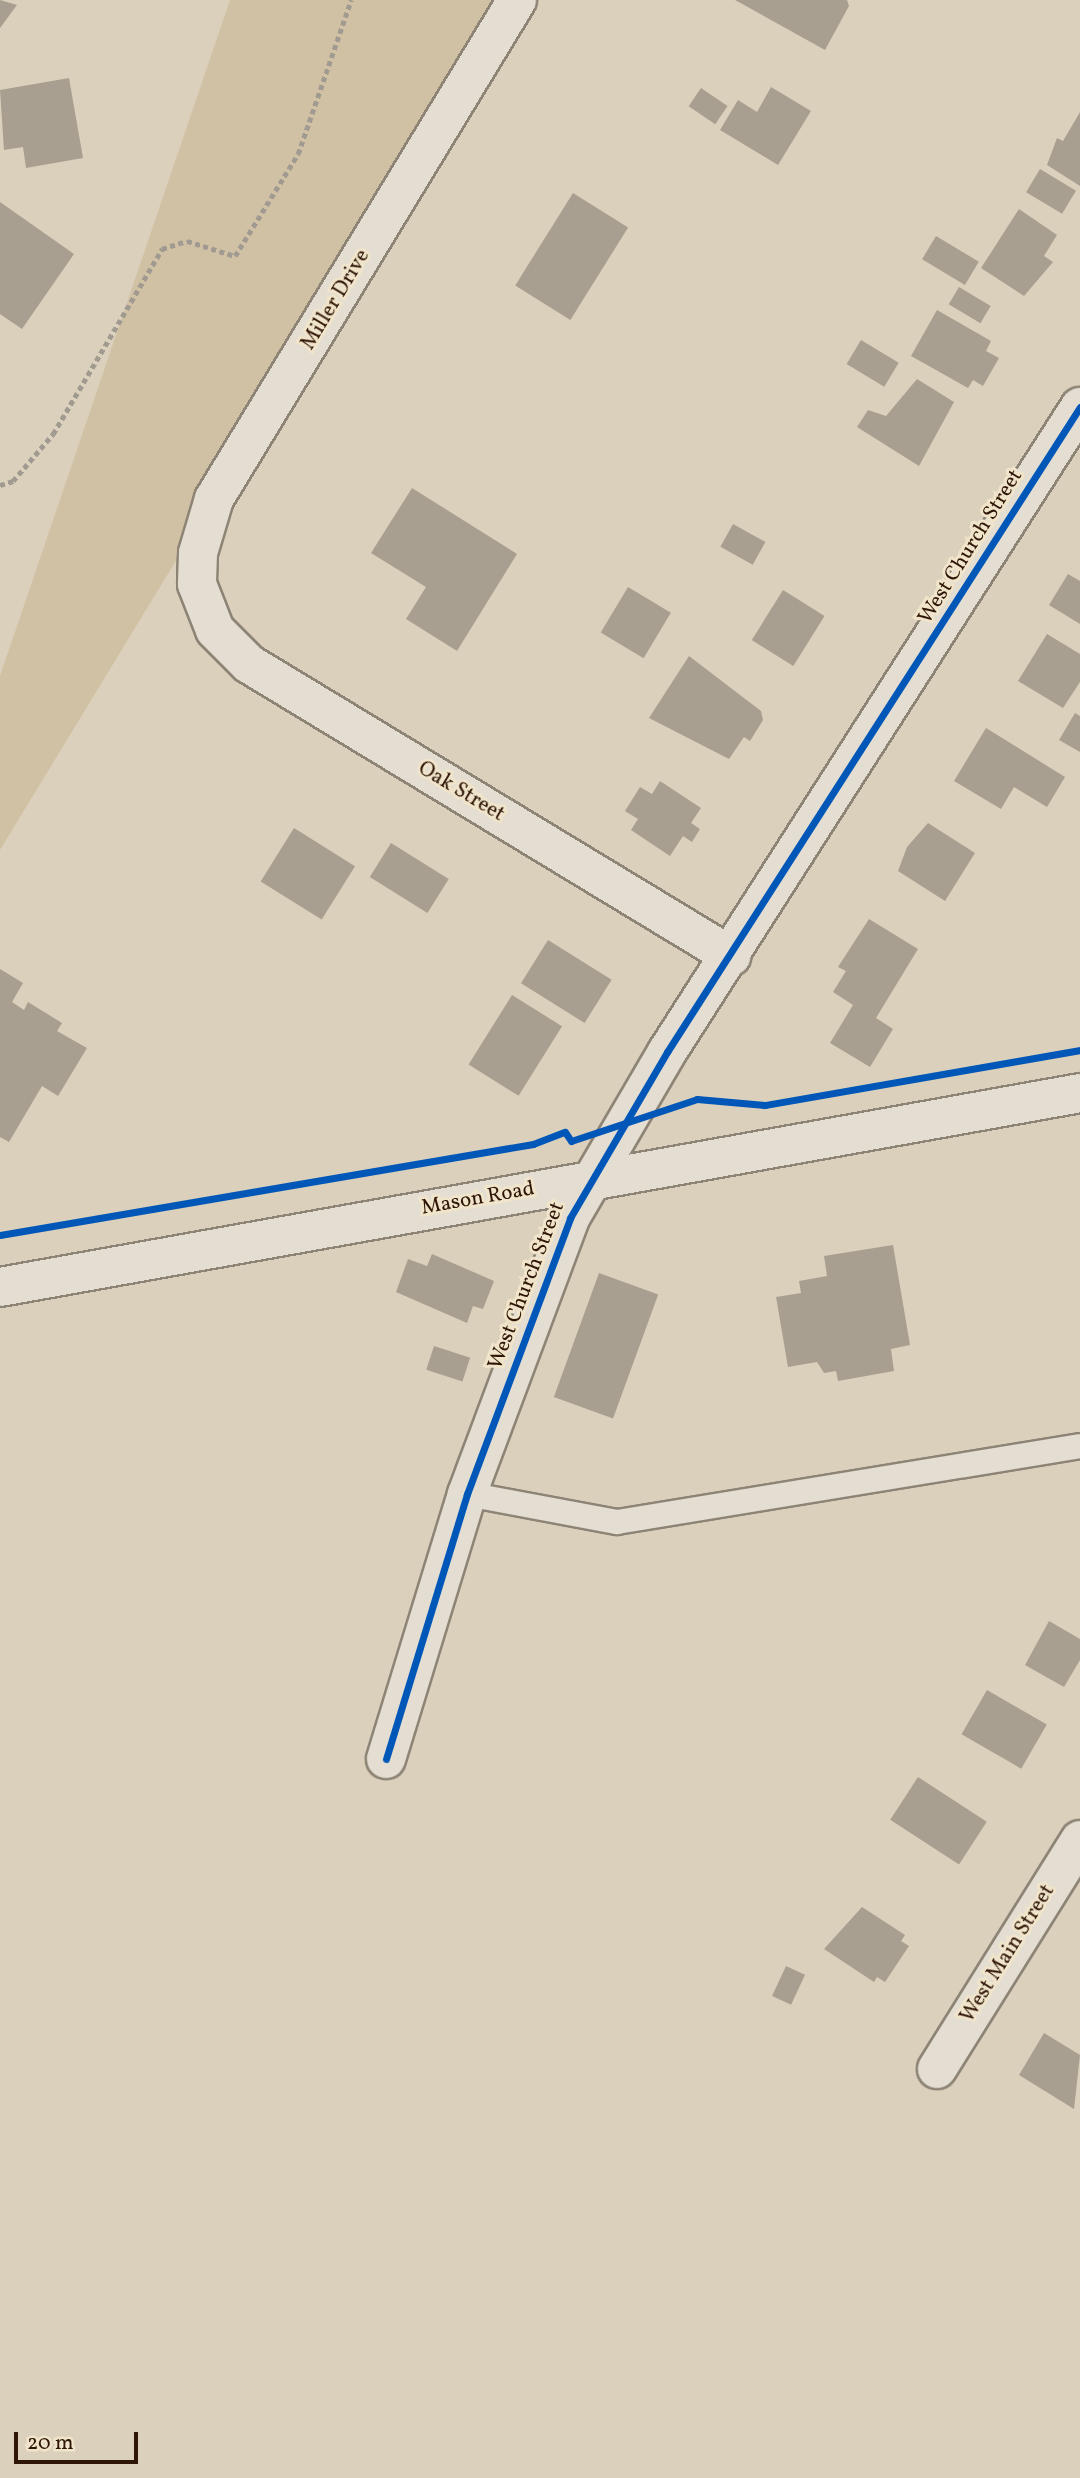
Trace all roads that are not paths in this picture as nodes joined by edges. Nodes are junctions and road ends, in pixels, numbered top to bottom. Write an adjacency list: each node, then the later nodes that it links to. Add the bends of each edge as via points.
1 (517, 0): 3 (street, Miller Drive, via 214,499 198,553)
2 (1080, 407): 4 (street, West Church Street)
3 (207, 613): 4 (street, Oak Street, via 229,648 249,664)
4 (731, 956): 6 (street, West Church Street)
5 (1080, 1093): 6 (street, Mason Road)
6 (591, 1179): 7 (street, Mason Road); 9 (street, West Church Street, via 562,1236)
7 (0, 1287)
8 (1080, 1446): 9 (lane, via 617,1522)
9 (467, 1494): 10 (street, West Church Street)
10 (386, 1759)
11 (1080, 1840): 12 (street, West Main Street)
12 (937, 2069)

